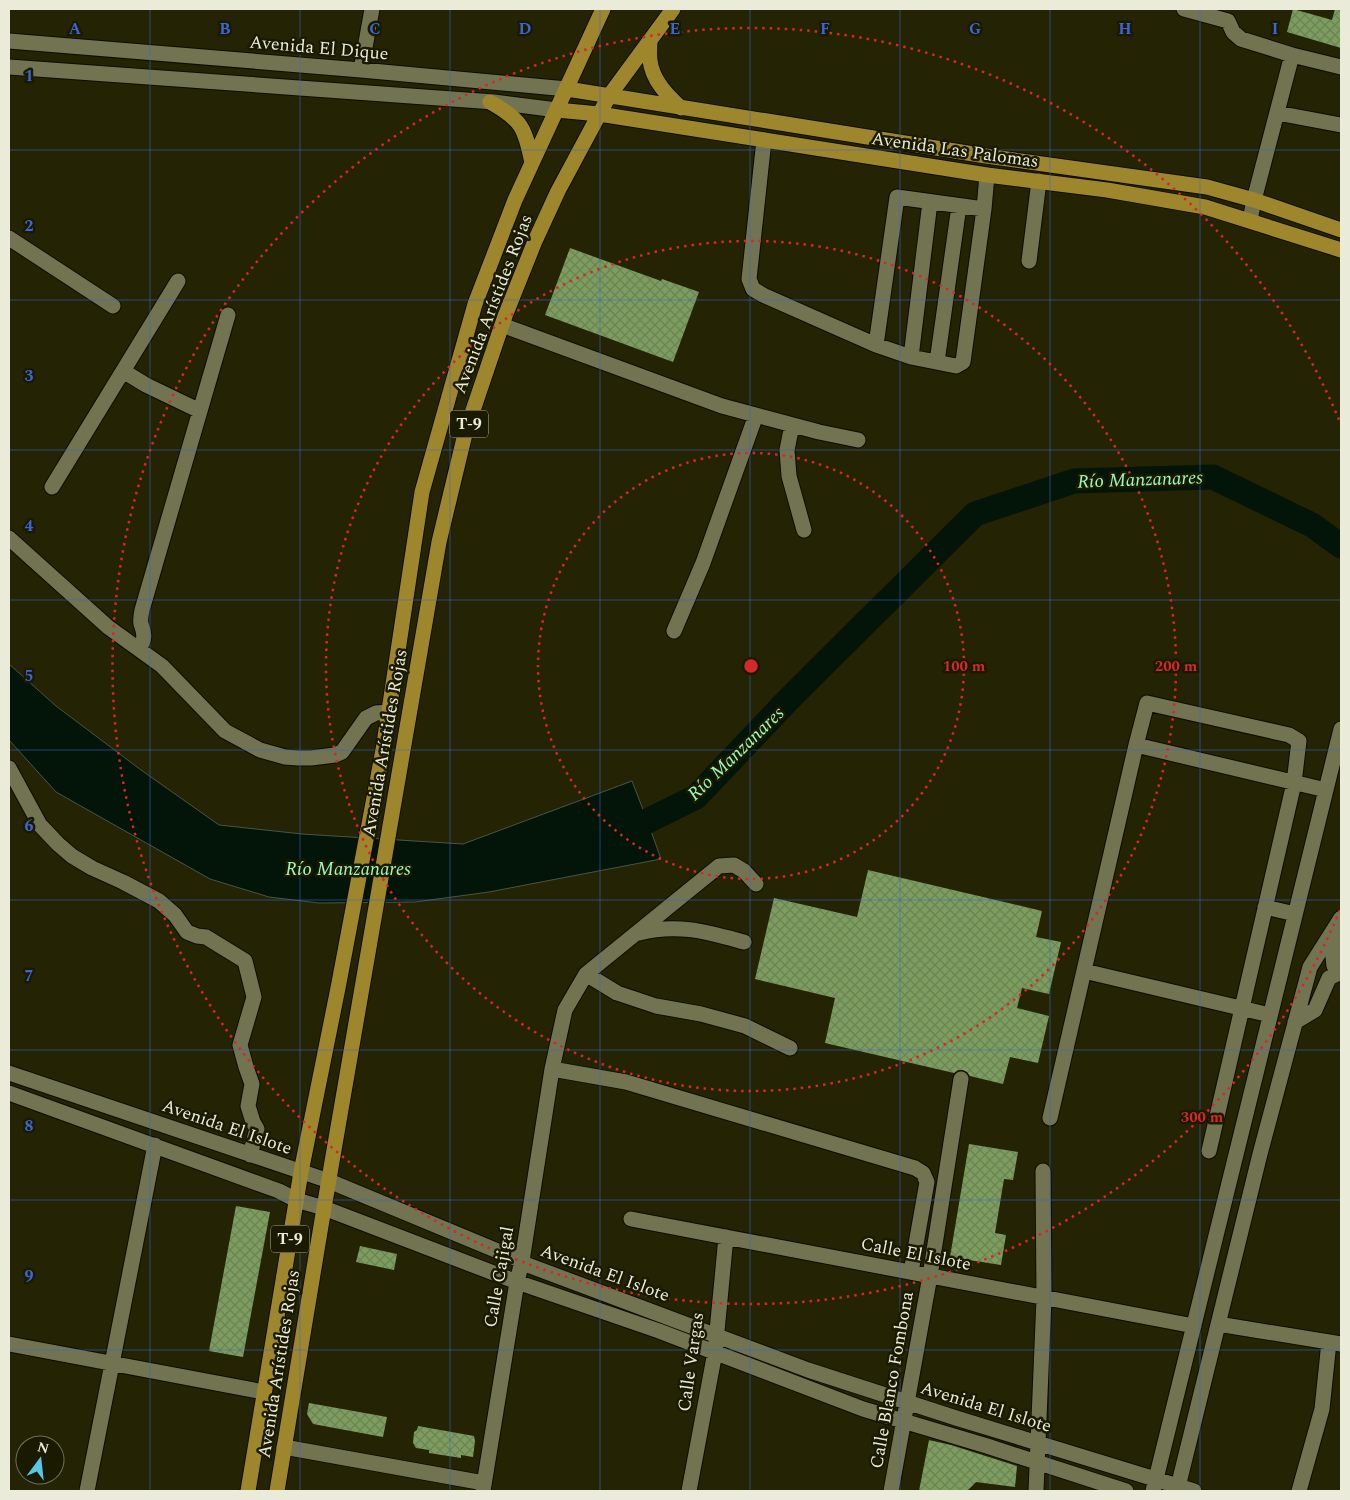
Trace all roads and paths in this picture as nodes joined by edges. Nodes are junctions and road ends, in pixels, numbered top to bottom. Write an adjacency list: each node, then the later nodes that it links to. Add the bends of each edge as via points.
1 (372, 9): 11 (street)
2 (603, 9): 12 (main road, T-9)
3 (673, 9): 6 (main road, T-9)
4 (1184, 9): 5 (street)
5 (1230, 15): 8 (street, via 1233,32 1241,39)
6 (650, 40): 13 (main road, T-9); 15 (main road, via 654,76)
7 (9, 41): 11 (street, Avenida El Dique)
8 (1292, 55): 10 (street); 17 (street)
9 (9, 67): 14 (street)
10 (1341, 67)
11 (361, 70): 12 (street, Avenida El Dique)
12 (567, 89): 13 (main road, Avenida Las Palomas); 16 (main road, T-9)
13 (609, 96): 15 (main road, Avenida Las Palomas); 18 (main road, T-9)
14 (490, 102): 16 (street); 21 (main road, via 513,116 521,127)
15 (681, 108): 24 (main road, Avenida Las Palomas, via 1207,187)
16 (557, 110): 18 (main road, Avenida Las Palomas); 21 (main road, Avenida Arístides Rojas / T-9)
17 (1277, 113): 19 (street); 24 (street)
18 (599, 114): 20 (main road, Avenida Las Palomas); 36 (main road, Avenida Arístides Rojas / T-9, via 554,199)
19 (1341, 125)
20 (764, 140): 22 (main road, Avenida Las Palomas); 37 (street, via 749,279 753,288)
21 (532, 163): 50 (main road, Avenida Arístides Rojas / T-9, via 475,304 422,492)
22 (987, 175): 23 (main road, Avenida Las Palomas); 27 (street)
23 (1039, 181): 28 (main road, Avenida Las Palomas, via 1205,207); 32 (street)
24 (1254, 200): 28 (street); 29 (main road, Avenida Las Palomas)
25 (930, 202): 26 (street); 37 (street, via 897,197); 38 (street)
26 (959, 206): 27 (street); 39 (street)
27 (984, 209): 39 (street, via 963,362 956,366)
28 (1250, 220): 31 (main road, Avenida Las Palomas)
29 (1341, 230)
30 (9, 238): 34 (street)
31 (1341, 250)
32 (1029, 261)
33 (178, 281): 40 (street)
34 (113, 306)
35 (228, 315): 41 (street)
36 (502, 325): 42 (street, via 722,406); 81 (main road, Avenida Arístides Rojas / T-9, via 465,434 439,542)
37 (876, 345): 38 (street)
38 (911, 357): 39 (street)
39 (937, 362)
40 (123, 371): 41 (street, via 146,386); 45 (street)
41 (200, 411): 49 (street, via 142,610 140,622 144,637)
42 (756, 415): 43 (street); 48 (street, via 703,563)
43 (792, 425): 44 (street); 46 (street, via 787,450 788,476)
44 (858, 440)
45 (52, 487)
46 (804, 530)
47 (9, 538): 49 (street, via 108,627)
48 (674, 632)
49 (139, 649): 50 (street, via 162,666 225,731 272,754 298,758 335,755 342,752 366,718)
50 (388, 712): 78 (main road, Avenida Arístides Rojas / T-9)
51 (1341, 729): 55 (street)
52 (1136, 745): 54 (street); 54 (street, via 1147,703 1289,735 1299,741); 62 (street)
53 (9, 768): 76 (street, via 40,825 72,856 159,901 187,932 206,937 245,961 254,997 240,1046 252,1084 248,1106 258,1129)
54 (1294, 783): 55 (street); 57 (street)
55 (1326, 790): 58 (street)
56 (756, 884): 60 (street, via 734,865 719,866)
57 (1265, 907): 58 (street); 65 (street)
58 (1295, 914): 66 (street)
59 (1338, 923): 63 (street, via 1338,949 1333,957 1334,966); 67 (street, via 1310,967)
60 (633, 935): 61 (street, via 654,929 680,928); 64 (street)
61 (744, 942)
62 (1084, 971): 65 (street); 73 (street)
63 (1341, 972): 67 (street, via 1328,978 1316,1010)
64 (586, 974): 68 (street, via 617,993 656,1006 744,1026); 69 (street, Calle Cajigal, via 565,1010)
65 (1242, 1008): 66 (street); 75 (street)
66 (1270, 1015): 92 (street)
67 (1295, 1022): 91 (street)
68 (790, 1048)
69 (552, 1069): 80 (street, via 626,1082 904,1164); 86 (street, Calle Cajigal)
70 (9, 1073): 76 (street, Avenida El Islote)
71 (961, 1079): 79 (street, Calle Blanco Fombona)
72 (9, 1093): 74 (street, Avenida El Islote)
73 (1050, 1118)
74 (155, 1145): 82 (street, Avenida El Islote); 97 (street)
75 (1209, 1151)
76 (250, 1155): 78 (street, Avenida El Islote)
77 (1043, 1171): 90 (street)
78 (301, 1172): 81 (street, Avenida El Islote); 82 (main road, Avenida Arístides Rojas / T-9)
79 (946, 1175): 80 (street, via 937,1173); 88 (street, Calle Blanco Fombona)
80 (925, 1177): 87 (street, via 928,1182)
81 (329, 1181): 83 (main road, Avenida Arístides Rojas / T-9); 86 (street, Avenida El Islote)
82 (296, 1200): 83 (street, Avenida El Islote); 98 (main road, Avenida Arístides Rojas / T-9)
83 (324, 1208): 89 (street, Avenida El Islote); 102 (main road, Avenida Arístides Rojas / T-9)
84 (631, 1219): 85 (street, Calle El Islote)
85 (726, 1237): 87 (street, Calle El Islote); 93 (street, Calle Vargas)
86 (522, 1261): 89 (street, Calle Cajigal); 93 (street, Avenida El Islote)
87 (911, 1272): 88 (street, Calle El Islote)
88 (930, 1276): 90 (street, Calle El Islote); 99 (street, Calle Blanco Fombona)
89 (516, 1282): 96 (street, Avenida El Islote); 105 (street, Calle Cajigal)
90 (1044, 1298): 92 (street, Calle El Islote); 101 (street)
91 (1218, 1324): 94 (street); 106 (street)
92 (1194, 1326): 104 (street)
93 (715, 1335): 96 (street, Calle Vargas); 99 (street, Avenida El Islote)
94 (1335, 1343): 115 (street, via 1322,1409)
95 (9, 1344): 97 (street)
96 (715, 1352): 100 (street, Avenida El Islote, via 863,1409); 110 (street, Calle Vargas)
97 (113, 1364): 98 (street); 107 (street)
98 (264, 1392): 108 (main road, Avenida Arístides Rojas / T-9)
99 (907, 1402): 100 (street, Calle Blanco Fombona); 101 (street, Avenida El Islote)
100 (903, 1421): 103 (street, Avenida El Islote); 111 (street, Calle Blanco Fombona)
101 (1038, 1443): 103 (street); 104 (street, Avenida El Islote)
102 (284, 1447): 105 (street); 109 (main road, Avenida Arístides Rojas / T-9)
103 (1037, 1462): 112 (street); 113 (street, Avenida El Islote)
104 (1155, 1485): 106 (street, Avenida El Islote)
105 (484, 1487)
106 (1177, 1489): 114 (street, Avenida El Islote)
107 (87, 1491)
108 (248, 1491)
109 (277, 1491)
110 (689, 1491)
111 (891, 1491)
112 (1036, 1491)
113 (1126, 1491)
114 (1194, 1491)
115 (1299, 1491)

